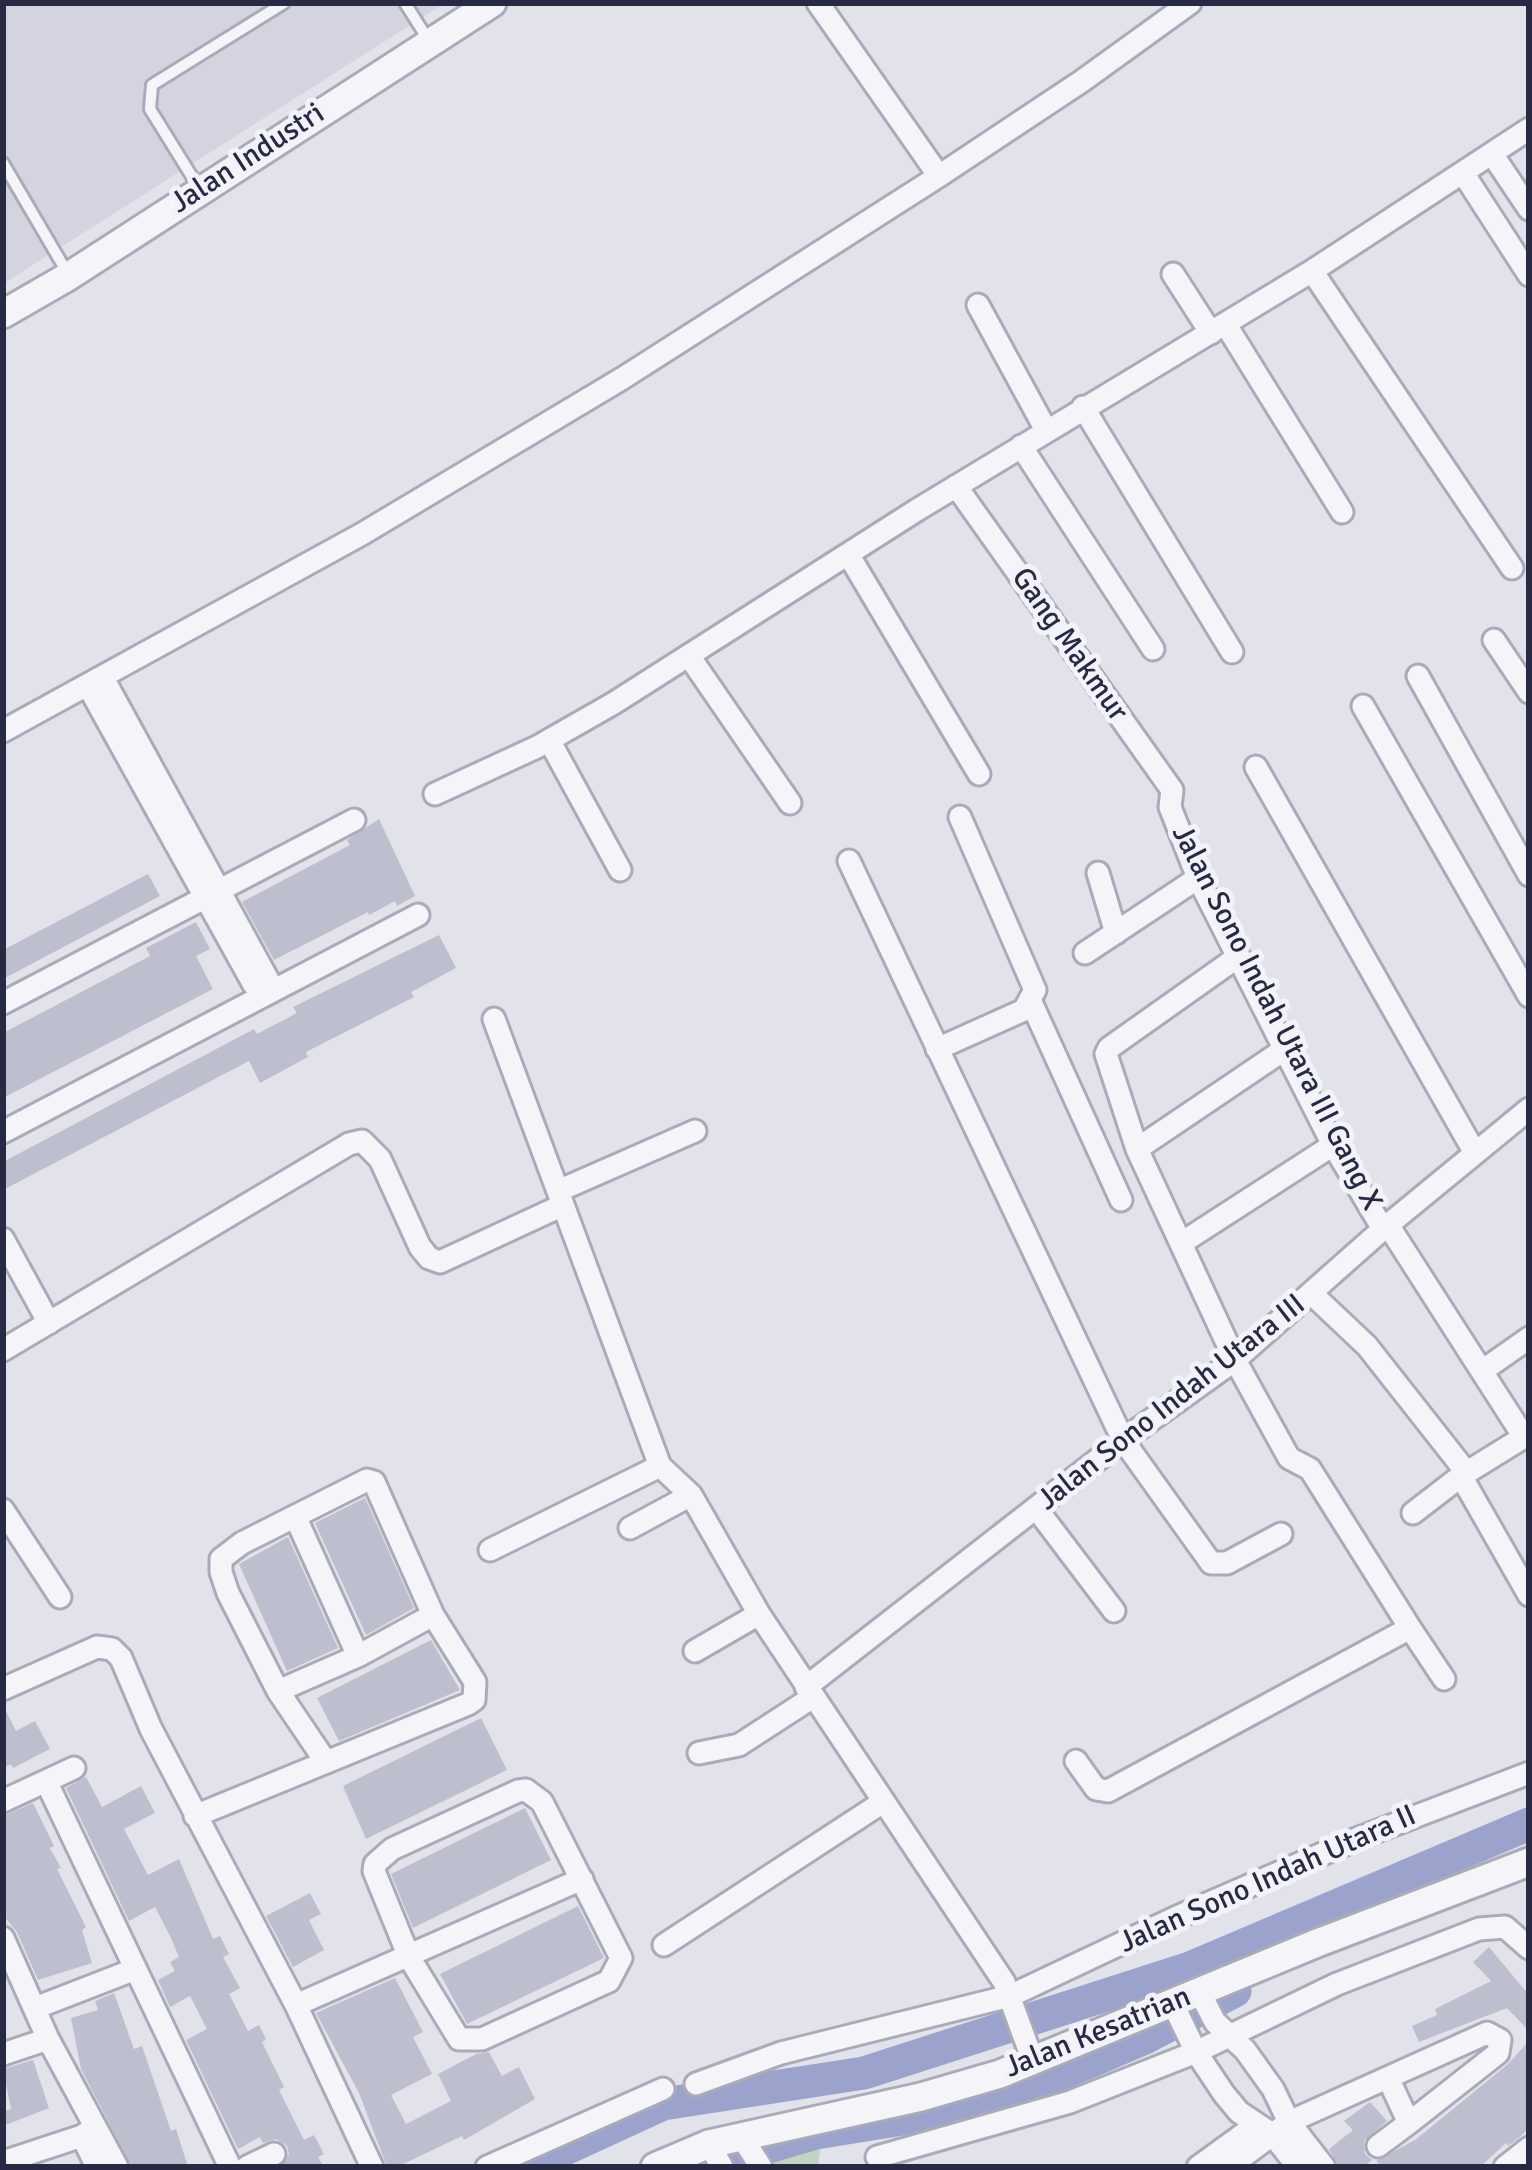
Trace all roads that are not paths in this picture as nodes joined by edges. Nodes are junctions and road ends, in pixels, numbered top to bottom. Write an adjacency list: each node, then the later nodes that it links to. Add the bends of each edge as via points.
1 (284, 3): 12 (lane, via 152,85 150,109)
2 (405, 3): 6 (lane)
3 (493, 3): 6 (street, Jalan Industri)
4 (818, 3): 11 (street)
5 (1190, 3): 11 (street)
6 (429, 42): 12 (street, Jalan Industri)
7 (1529, 129): 8 (street)
8 (1492, 154): 10 (street); 13 (street)
9 (3, 163): 17 (lane)
10 (1462, 172): 14 (street); 16 (street)
11 (939, 176): 33 (street, via 623,378)
12 (201, 190): 17 (street, Jalan Industri)
13 (1529, 209)
14 (1312, 272): 20 (street); 27 (street)
15 (1173, 274): 20 (street)
16 (1529, 275)
17 (69, 276): 19 (street, Jalan Industri)
18 (978, 305): 22 (street)
19 (3, 314)
20 (1218, 329): 21 (street); 25 (street)
21 (1083, 407): 22 (street); 30 (street)
22 (1046, 430): 23 (street)
23 (1021, 446): 24 (street); 29 (street)
24 (956, 487): 26 (street); 42 (street, Gang Makmur, via 1172,790)
25 (1342, 512)
26 (848, 554): 31 (street); 39 (street)
27 (1512, 568)
28 (1494, 640): 34 (street)
29 (1153, 649)
30 (1232, 652)
31 (689, 656): 37 (street); 41 (street)
32 (1418, 676): 48 (street)
33 (95, 682): 36 (street); 50 (street)
34 (1529, 692)
35 (1363, 706): 56 (street)
36 (3, 731)
37 (549, 740): 40 (street); 46 (street)
38 (1256, 767): 67 (street)
39 (979, 774)
40 (435, 794)
41 (790, 803)
42 (1170, 807): 49 (street, Jalan Sono Indah Utara III Gang X)
43 (960, 817): 57 (street, via 1027,966)
44 (354, 820): 50 (street)
45 (849, 861): 60 (street)
46 (620, 870)
47 (1097, 873): 52 (street)
48 (1529, 875)
49 (1198, 878): 52 (street); 54 (street, Jalan Sono Indah Utara III Gang X)
50 (213, 892): 55 (street); 58 (street)
51 (418, 915): 55 (street)
52 (1116, 933): 53 (street)
53 (1085, 953)
54 (1238, 956): 61 (street, Jalan Sono Indah Utara III Gang X); 66 (street, via 1109,1048)
55 (267, 993): 64 (street)
56 (1529, 996)
57 (1031, 1001): 60 (street); 69 (street)
58 (3, 1003)
59 (494, 1019): 68 (street)
60 (937, 1049): 80 (street)
61 (1286, 1049): 65 (street, Jalan Sono Indah Utara III Gang X); 66 (street)
62 (1529, 1109): 67 (street, Jalan Sono Indah Utara III)
63 (695, 1131): 68 (street)
64 (3, 1132)
65 (1333, 1144): 70 (street, Jalan Sono Indah Utara III Gang X); 72 (street)
66 (1137, 1149): 72 (street)
67 (1475, 1153): 70 (street, Jalan Sono Indah Utara III)
68 (559, 1198): 74 (street, via 440,1262 419,1246 380,1159 362,1142 349,1144); 81 (street)
69 (1121, 1199)
70 (1386, 1227): 73 (street, Jalan Sono Indah Utara III); 78 (street, Jalan Sono Indah Utara III Gang X)
71 (3, 1239): 74 (street)
72 (1183, 1242): 77 (street)
73 (1312, 1294): 77 (street, Jalan Sono Indah Utara III); 82 (street, via 1381,1363)
74 (49, 1323): 76 (street)
75 (1529, 1338): 78 (street)
76 (3, 1350)
77 (1234, 1360): 80 (street, Jalan Sono Indah Utara III); 96 (street, via 1289,1458 1310,1469)
78 (1482, 1371): 79 (street, Jalan Sono Indah Utara III Gang X)
79 (1527, 1435): 82 (street)
80 (1123, 1439): 84 (street, Jalan Sono Indah Utara III); 89 (street, via 1211,1564)
81 (660, 1466): 83 (street); 90 (street)
82 (1464, 1475): 86 (street); 91 (street)
83 (692, 1495): 88 (street); 94 (street)
84 (1036, 1508): 93 (street); 102 (street, Jalan Sono Indah Utara III)
85 (3, 1510): 92 (street)
86 (1413, 1513)
87 (296, 1516): 95 (street, via 374,1483); 98 (street); 101 (street, via 221,1559 228,1593)
88 (630, 1528)
89 (1281, 1534)
90 (490, 1550)
91 (1529, 1595)
92 (60, 1597)
93 (1114, 1611)
94 (759, 1614): 97 (street); 102 (street)
95 (433, 1616): 98 (street); 105 (street, via 475,1682 473,1700)
96 (1410, 1628): 99 (street); 104 (street, via 1108,1791 1096,1789)
97 (695, 1652)
98 (358, 1656): 101 (street)
99 (1444, 1679)
100 (3, 1689): 111 (street, via 97,1647 112,1649)
101 (278, 1691): 105 (street)
102 (810, 1692): 103 (street, Jalan Sono Indah Utara III, via 739,1745); 110 (street)
103 (699, 1753)
104 (1076, 1761)
105 (326, 1762): 111 (street)
106 (74, 1768): 108 (street)
107 (1529, 1773): 120 (street, Jalan Sono Indah Utara II, via 1293,1866)
108 (46, 1781): 109 (street); 118 (street)
109 (3, 1801)
110 (883, 1802): 114 (street); 120 (street)
111 (195, 1816): 121 (street)
112 (1529, 1862): 119 (street, Jalan Kesatrian)
113 (582, 1880): 117 (street); 117 (street, via 618,1946 617,1971 482,2039 459,2039); 117 (street, via 542,1802 518,1791 375,1864)
114 (664, 1945)
115 (5, 1946): 123 (street)
116 (1529, 1948): 124 (street, via 1505,1927 1479,1929)
117 (410, 1957): 121 (street)
118 (133, 1970): 123 (street); 144 (street)
119 (1200, 1994): 122 (street, Jalan Kesatrian); 124 (street)
120 (1014, 2004): 128 (street); 130 (street, Jalan Sono Indah Utara II, via 781,2053)
121 (296, 2005): 146 (street)
122 (1174, 2007): 126 (street); 128 (street, Jalan Kesatrian)
123 (35, 2008): 125 (street)
124 (1221, 2030): 126 (street); 133 (street, via 1273,2089)
125 (48, 2038): 127 (street); 134 (street)
126 (1192, 2042): 133 (street, via 1239,2112); 140 (street, via 1070,2102)
127 (3, 2054)
128 (1031, 2055): 137 (street, Jalan Kesatrian)
129 (1388, 2078): 132 (street); 132 (street, via 1487,2033 1500,2040 1498,2053); 133 (street)
130 (696, 2084)
131 (663, 2089): 147 (street)
132 (1409, 2123): 135 (street)
133 (1272, 2127): 149 (street); 150 (street); 151 (street); 152 (street)
134 (88, 2132): 141 (street); 142 (street); 143 (street)
135 (1378, 2146)
136 (1529, 2148): 153 (street)
137 (751, 2152): 139 (street, Jalan Kesatrian)
138 (274, 2155): 145 (street)
139 (715, 2156): 148 (street, Jalan Kesatrian)
140 (878, 2157)
141 (3, 2162)
142 (97, 2167)
143 (117, 2167)
144 (230, 2167)
145 (247, 2167)
146 (372, 2167)
147 (487, 2167)
148 (656, 2167)
149 (1198, 2167)
150 (1229, 2167)
151 (1298, 2167)
152 (1324, 2167)
153 (1505, 2167)

